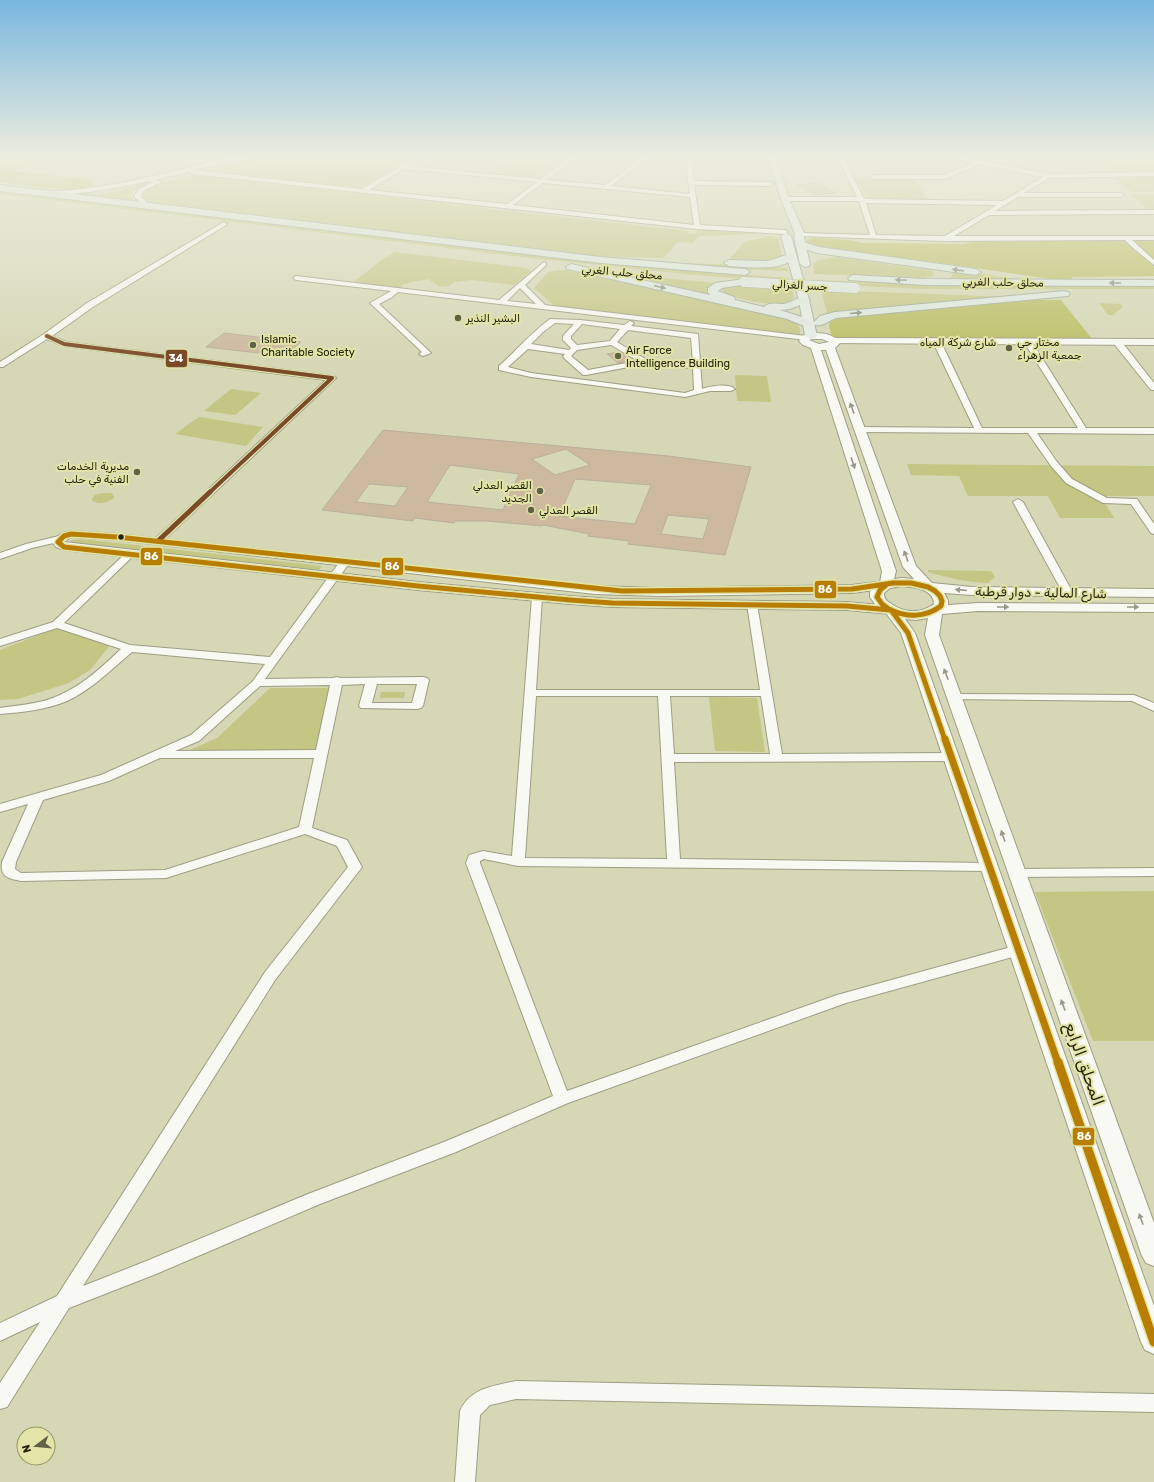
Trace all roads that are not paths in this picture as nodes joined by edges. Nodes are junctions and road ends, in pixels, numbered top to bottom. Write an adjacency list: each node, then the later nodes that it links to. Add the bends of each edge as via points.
1 (220, 226): 44 (street, via 90,305)
2 (241, 226): 16 (highway)
3 (316, 226): 18 (highway, محلق حلب الغربي)
4 (689, 226): 8 (street)
5 (796, 226): 11 (main road)
6 (870, 226): 12 (street)
7 (966, 226): 15 (street)
8 (697, 227): 9 (street)
9 (758, 231): 10 (street); 10 (street)
10 (784, 231): 11 (main road); 17 (main road)
11 (800, 237): 12 (street); 19 (main road); 30 (highway, one-way to 11, via 817,250)
12 (874, 237): 15 (street)
13 (1127, 238): 14 (street); 15 (street); 21 (street)
14 (1154, 238)
15 (945, 239)
16 (396, 246)
17 (790, 257): 18 (highway, via 783,261 761,264); 37 (main road)
18 (601, 260): 24 (highway, محلق حلب الغربي)
19 (804, 261): 27 (highway, via 837,256 938,270 943,274 940,278); 41 (main road)
20 (529, 262): 22 (highway, محلق حلب الغربي)
21 (1154, 262)
22 (556, 265): 23 (highway, محلق حلب الغربي); 31 (street); 42 (highway, one-way to 42, via 790,316)
23 (652, 275)
24 (744, 277): 26 (highway); 29 (highway, جسر الغزالي, bridge); 37 (highway, via 720,284 713,288 713,292 718,296 765,306 786,307)
25 (296, 278): 32 (street)
26 (708, 279)
27 (925, 282): 29 (highway, محلق حلب الغربي, one-way to 29); 30 (highway, محلق حلب الغربي)
28 (1154, 282): 30 (highway, محلق حلب الغربي, one-way to 30)
29 (854, 283): 34 (highway, محلق حلب الغربي, via 926,292)
30 (1052, 283)
31 (521, 285): 38 (street); 39 (street)
32 (396, 290): 38 (street); 54 (street, via 390,296 374,303 427,353)
33 (1154, 293): 36 (highway)
34 (1064, 294): 35 (highway, محلق حلب الغربي); 41 (highway, one-way to 34, via 824,318 835,316)
35 (1079, 294)
36 (1094, 294)
37 (804, 300): 42 (main road)
38 (501, 302): 39 (street)
39 (544, 308): 45 (street)
40 (580, 322): 43 (street); 52 (street, via 553,321 540,330); 53 (street, via 567,336)
41 (820, 323): 46 (main road)
42 (808, 324): 45 (main road)
43 (628, 325): 50 (street); 57 (street, via 695,336)
44 (47, 336): 56 (street); 73 (street, via 64,344 332,378)
45 (811, 340): 46 (main road); 78 (main road, one-way to 78, via 889,571)
46 (830, 341): 47 (street, شارع شركة المياه); 65 (main road, one-way to 46, via 830,348)
47 (937, 342): 48 (street, شارع شركة المياه); 66 (street)
48 (1028, 342): 51 (street, شارع شركة المياه); 68 (street)
49 (1154, 342): 51 (street, شارع شركة المياه)
50 (612, 343): 53 (street); 55 (street)
51 (1118, 343): 58 (street)
52 (526, 346): 53 (street); 61 (street, via 502,368)
53 (572, 350): 60 (street, via 566,356)
54 (423, 354)
55 (645, 362): 57 (street); 60 (street)
56 (0, 365)
57 (696, 366): 64 (street)
58 (1141, 371): 59 (street); 62 (street)
59 (1154, 371)
60 (586, 373): 61 (street)
61 (579, 382): 64 (street, via 685,395)
62 (1154, 388)
63 (731, 389): 64 (street)
64 (698, 391)
65 (859, 430): 66 (street); 79 (main road, one-way to 65, via 910,567)
66 (979, 430): 67 (street)
67 (1031, 431): 68 (street); 71 (street, via 1069,481 1106,501 1134,501)
68 (1084, 431): 69 (street)
69 (1154, 431)
70 (1018, 502): 80 (street)
71 (1154, 531)
72 (59, 539): 73 (street, via 71,534 81,534); 74 (street, via 58,542 64,547); 75 (street)
73 (158, 541): 76 (street)
74 (130, 554): 77 (street); 87 (street)
75 (0, 556)
76 (345, 562): 77 (street); 78 (street, via 622,591 852,589)
77 (334, 577): 82 (street); 90 (street)
78 (886, 585): 79 (main road, شارع المالية - دوار قرطبة, via 911,583); 85 (main road, via 881,588 877,597)
79 (928, 587): 80 (main road, شارع المالية - دوار قرطبة, one-way to 79, via 972,591); 86 (main road, المحلق الرابع, via 940,596 942,601)
80 (1068, 593): 81 (main road, شارع المالية - دوار قرطبة)
81 (1154, 593)
82 (537, 597): 83 (street, via 612,603); 94 (street)
83 (752, 604): 85 (street, via 846,606); 96 (street)
84 (1154, 608): 86 (main road, one-way to 84, via 978,607)
85 (891, 610): 86 (main road, via 910,615); 102 (main road, via 908,633)
86 (936, 610): 97 (main road, المحلق الرابع, one-way to 86, via 932,634)
87 (57, 624): 88 (street); 89 (street)
88 (0, 643)
89 (129, 648): 90 (street); 99 (street, via 70,695 46,704)
90 (272, 661): 93 (street)
91 (337, 680): 92 (street); 93 (street); 101 (street)
92 (372, 680): 92 (street, via 423,680 417,706 365,706)
93 (257, 683): 100 (street, via 195,738)
94 (530, 693): 95 (street); 108 (street)
95 (664, 693): 96 (street); 103 (street)
96 (767, 693): 104 (street)
97 (955, 697): 98 (street, via 1134,698); 112 (main road, المحلق الرابع, one-way to 97)
98 (1154, 708)
99 (0, 711)
100 (158, 754): 101 (street); 105 (street, via 105,778)
101 (321, 754): 107 (street)
102 (951, 757): 104 (street); 110 (main road)
103 (668, 758): 104 (street); 109 (street)
104 (778, 758)
105 (37, 798): 106 (street); 107 (street, via 9,862 8,870 13,875 28,877 166,874)
106 (0, 808)
107 (305, 830): 116 (street, via 342,843 355,867 270,976)
108 (518, 862): 109 (street); 114 (street, via 483,855 474,858 473,862)
109 (674, 864): 110 (street)
110 (988, 867): 113 (main road)
111 (1154, 872): 112 (street)
112 (1016, 873): 115 (main road, المحلق الرابع, one-way to 112)
113 (1018, 950): 114 (street, via 842,1000); 118 (main road)
114 (562, 1099): 116 (street, via 450,1147 314,1199)
115 (1154, 1256)
116 (63, 1302): 117 (street); 119 (street)
117 (0, 1332)
118 (1154, 1342)
119 (0, 1400)
120 (1154, 1403): 121 (street, via 516,1390 485,1397 470,1411)
121 (465, 1482)

